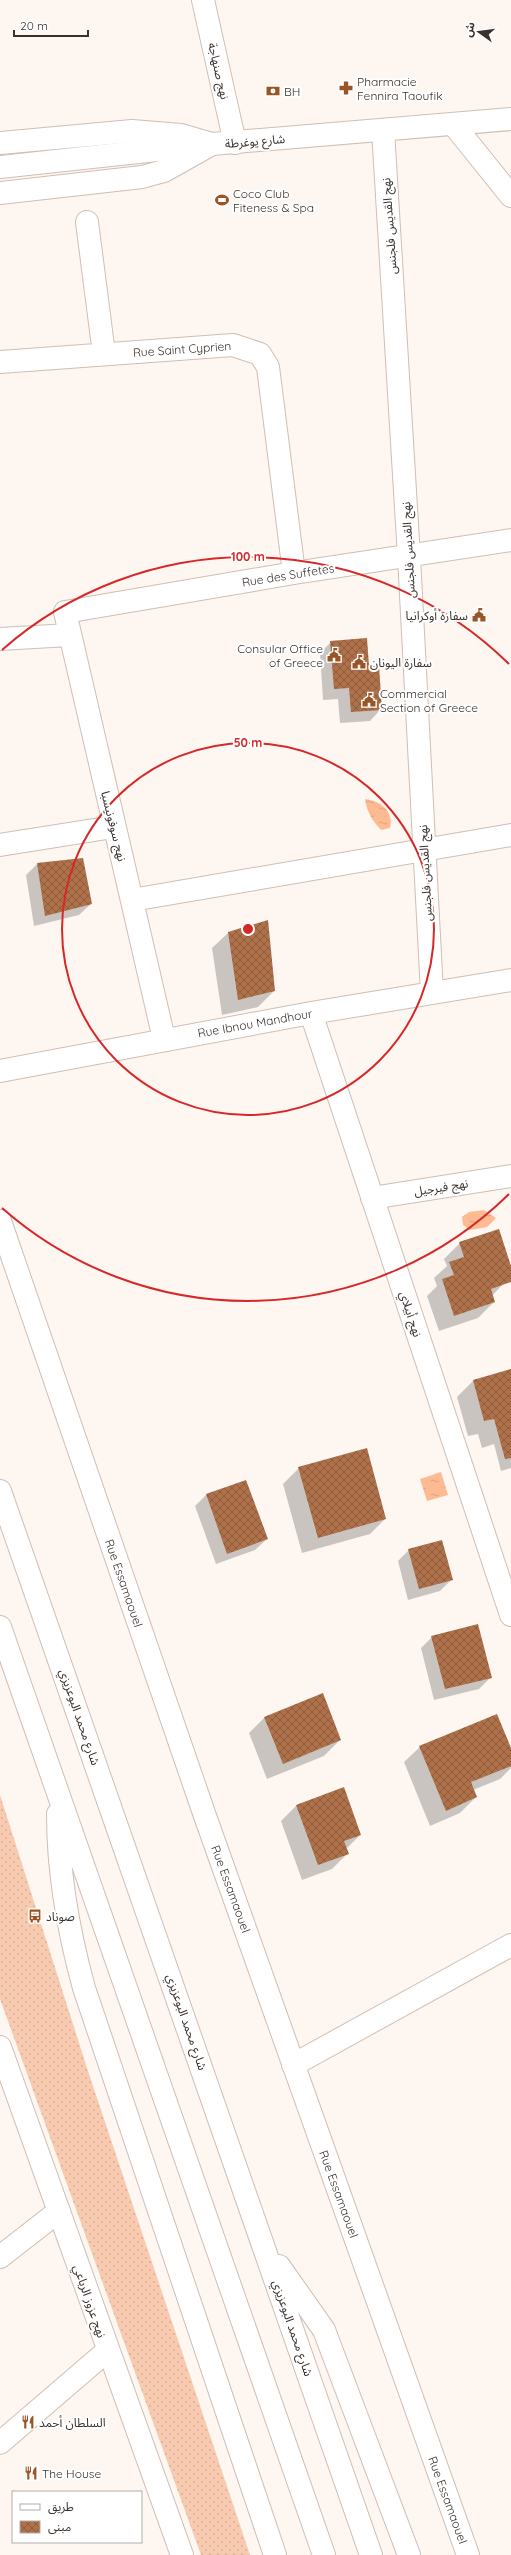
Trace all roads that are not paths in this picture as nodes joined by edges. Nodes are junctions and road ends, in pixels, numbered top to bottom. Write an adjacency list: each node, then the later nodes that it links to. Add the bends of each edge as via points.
1 (203, 0): 5 (main road, نهج صنهاجة)
2 (511, 119): 3 (main road, شارع يوغرطة)
3 (453, 124): 4 (main road, شارع يوغرطة); 10 (main road)
4 (383, 130): 5 (main road, شارع يوغرطة); 15 (main road, نهج القديس فلجنس)
5 (235, 142): 7 (main road, شارع يوغرطة)
6 (0, 143): 7 (main road, via 132,131 181,135)
7 (212, 144): 8 (main road, شارع يوغرطة); 9 (main road, via 164,171 142,177)
8 (0, 167)
9 (0, 193)
10 (511, 196)
11 (87, 222): 12 (main road)
12 (104, 354): 13 (main road, Rue Saint Cyprien); 16 (main road, Rue Saint Cyprien, via 233,345 260,354 268,368)
13 (0, 362)
14 (511, 540): 15 (main road, Rue des Suffetes)
15 (409, 557): 16 (main road, Rue des Suffetes); 23 (main road, نهج القديس فلجنس)
16 (294, 573): 17 (main road, Rue des Suffetes)
17 (65, 612): 18 (main road, نهج سوفونيسبا)
18 (69, 635): 19 (main road); 20 (main road, نهج سوفونيسبا)
19 (0, 639)
20 (113, 827): 22 (main road); 24 (main road, نهج سوفونيسبا)
21 (511, 836): 23 (main road)
22 (0, 845)
23 (423, 852): 24 (main road); 26 (main road, نهج القديس فلجنس)
24 (132, 900): 28 (main road, نهج سوفونيسبا)
25 (511, 980): 26 (main road, Rue Ibnou Mandhour)
26 (432, 993): 27 (main road, Rue Ibnou Mandhour)
27 (311, 1013): 28 (main road, Rue Ibnou Mandhour); 31 (main road, نهج أبيلاي)
28 (164, 1040): 29 (main road, Rue Ibnou Mandhour)
29 (0, 1071)
30 (511, 1176): 31 (main road, نهج فيرجيل)
31 (372, 1198): 34 (main road, نهج أبيلاي)
32 (0, 1221): 39 (main road, Rue Essamaouel)
33 (0, 1491): 41 (main road, شارع محمد البوعزيزي)
34 (511, 1615)
35 (0, 1627): 36 (main road)
36 (58, 1796): 46 (main road, via 58,1845 62,1893 71,1941 84,1988); 47 (main road)
37 (511, 1945): 39 (main road)
38 (0, 2049): 40 (main road, نهج عزوز الرباعي)
39 (293, 2065): 50 (main road, Rue Essamaouel)
40 (59, 2211): 42 (main road); 43 (main road, نهج عزوز الرباعي)
41 (264, 2245): 48 (main road, شارع محمد البوعزيزي); 49 (main road, via 324,2330)
42 (0, 2257)
43 (107, 2351): 44 (main road); 45 (main road, نهج عزوز الرباعي)
44 (0, 2443)
45 (182, 2555)
46 (275, 2555)
47 (324, 2555)
48 (371, 2555)
49 (409, 2555)
50 (468, 2555)

